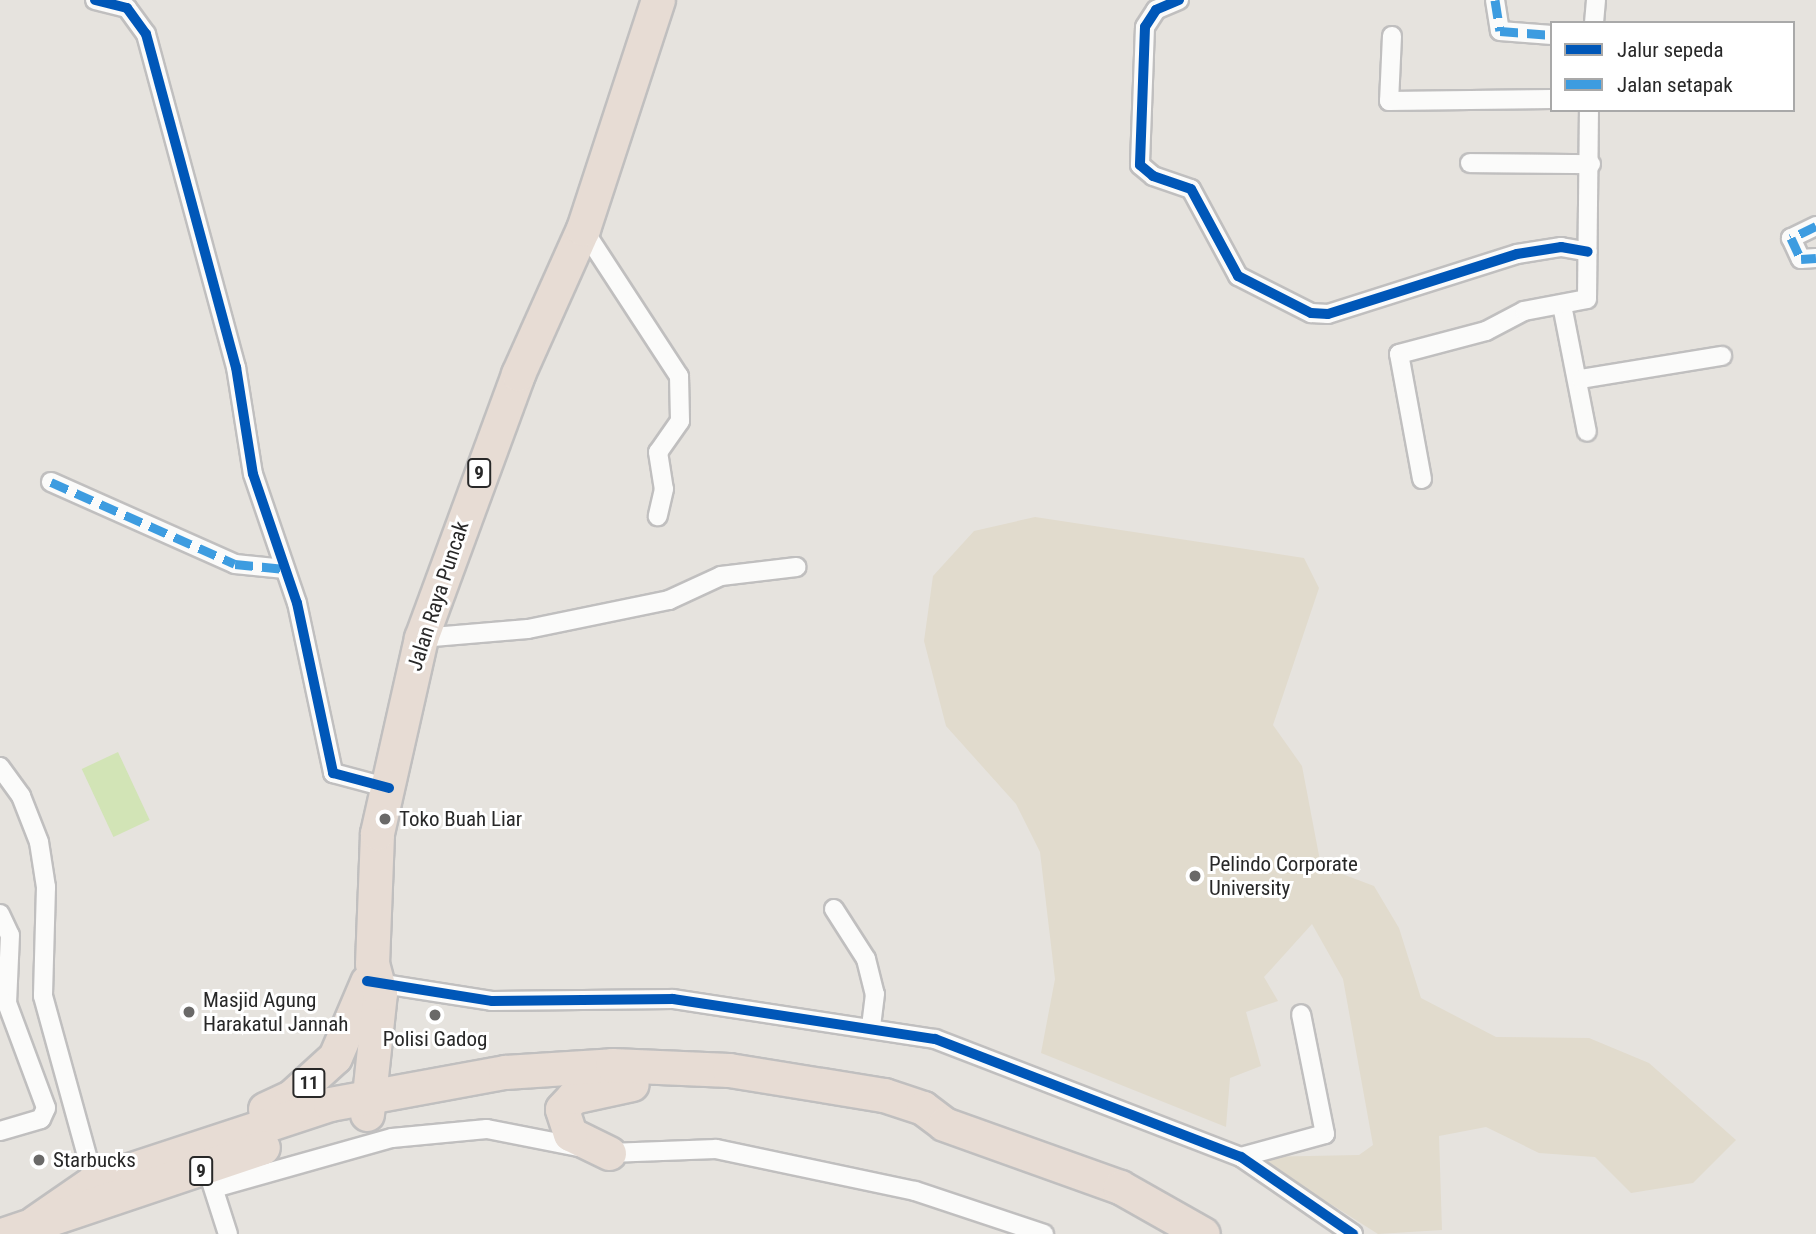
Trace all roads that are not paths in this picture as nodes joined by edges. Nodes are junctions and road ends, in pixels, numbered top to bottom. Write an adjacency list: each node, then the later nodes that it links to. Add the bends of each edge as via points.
1 (95, 0): 6 (street)
2 (658, 0): 15 (highway, Jalan Raya Puncak / 9)
3 (1179, 0): 16 (street, via 1156,10 1145,27 1140,164 1153,176 1191,189 1238,276 1311,313 1328,314 1517,254 1561,247)
4 (1495, 0): 8 (street, via 1500,31)
5 (1596, 0): 7 (street)
6 (131, 4): 26 (street, via 159,75 236,367 250,461)
7 (1594, 21)
8 (1550, 35)
9 (1392, 36): 10 (street, via 1389,101)
10 (1550, 99)
11 (1588, 112): 13 (street)
12 (1470, 163): 13 (street)
13 (1591, 164): 16 (street)
14 (1816, 226): 17 (street, via 1791,238 1801,259)
15 (583, 229): 24 (street, via 679,376 680,421 658,452 664,489); 27 (highway, Jalan Raya Puncak / 9, via 518,374)
16 (1588, 252): 18 (street, via 1587,299)
17 (1816, 258)
18 (1562, 305): 20 (street, via 1573,374); 22 (street, via 1399,354)
19 (1722, 356): 20 (street)
20 (1581, 379): 21 (street)
21 (1587, 432)
22 (1422, 479)
23 (51, 482): 26 (street, via 234,564)
24 (658, 516)
25 (796, 567): 27 (street, via 730,574 669,600 528,629)
26 (285, 569): 29 (street, via 334,773)
27 (421, 638): 29 (highway, Jalan Raya Puncak / 9)
28 (0, 767): 44 (street, via 21,796 39,842 46,887 43,996)
29 (388, 788): 32 (highway, Jalan Raya Puncak / 9, via 377,833)
30 (834, 909): 34 (street, via 866,960 874,994)
31 (0, 914): 40 (street, via 10,935 7,1003 46,1108 41,1119)
32 (372, 976): 34 (street, via 492,1001 673,999); 35 (highway, Jalan Raya Puncak / 9); 43 (highway, 11, via 347,1037 323,1070 291,1097 211,1131)
33 (1301, 1014): 42 (street, via 1325,1134)
34 (871, 1027): 42 (street, via 935,1039)
35 (372, 1050): 36 (highway, via 396,1073); 38 (highway, Jalan Raya Puncak / 9)
36 (427, 1084): 38 (highway); 39 (highway, via 561,1066 729,1070 884,1095 923,1108)
37 (632, 1084): 38 (highway, via 577,1085); 39 (highway, via 762,1092 912,1124); 41 (highway, via 573,1097 562,1108 570,1135)
38 (367, 1106): 43 (highway, 9)
39 (944, 1124): 48 (highway, via 1120,1187)
40 (0, 1131)
41 (609, 1153): 43 (street, via 506,1131 421,1133); 47 (street, via 716,1149 904,1188)
42 (1241, 1157): 49 (street)
43 (204, 1169): 44 (highway, 9); 46 (street)
44 (97, 1193): 45 (highway, 9)
45 (20, 1228)
46 (229, 1234)
47 (1044, 1234)
48 (1203, 1234)
49 (1353, 1234)

